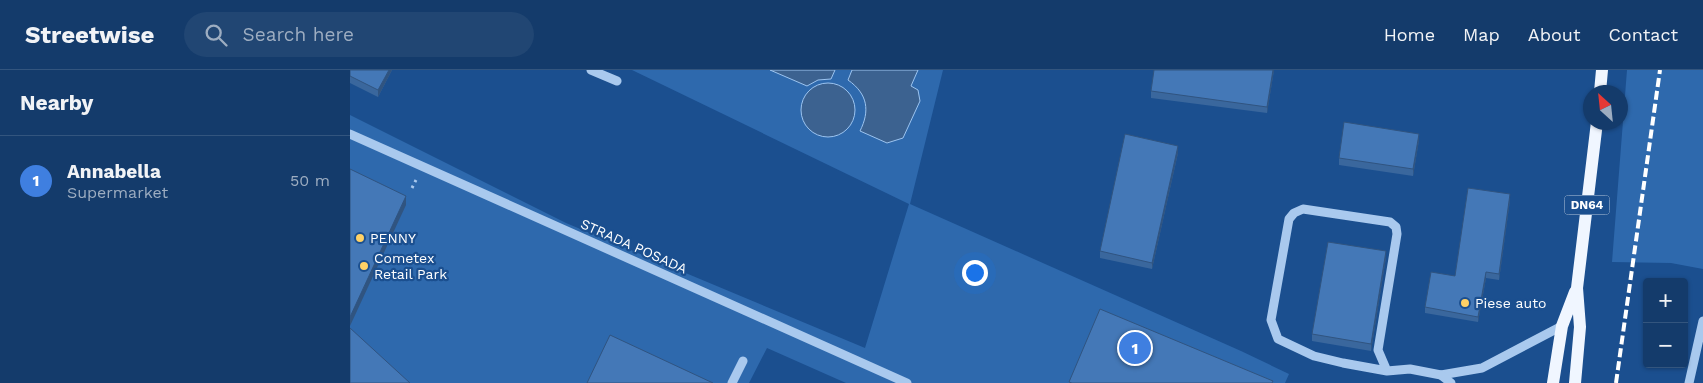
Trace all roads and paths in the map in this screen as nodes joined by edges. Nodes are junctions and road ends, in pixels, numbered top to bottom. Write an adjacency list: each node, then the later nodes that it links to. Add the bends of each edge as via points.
1 (591, 70): 3 (street)
2 (1602, 70): 4 (main road)
3 (617, 82)
4 (1601, 85)
5 (1596, 130): 7 (main road, DN64)
6 (350, 134): 14 (street, STRADA POSADA)
7 (1577, 288): 9 (main road, DN64); 17 (main road, DN64, via 1580,327)
8 (1703, 322): 18 (street)
9 (1562, 326): 12 (street, via 1482,368); 16 (main road, DN64)
10 (743, 361): 13 (street)
11 (1387, 372): 11 (street, via 1314,356 1278,339 1271,320 1290,219 1294,213 1303,209 1390,222 1396,227 1378,350); 12 (street, via 1410,369)
12 (1441, 375): 15 (street)
13 (732, 383)
14 (907, 383)
15 (1450, 383)
16 (1553, 383)
17 (1575, 383)
18 (1689, 383)

